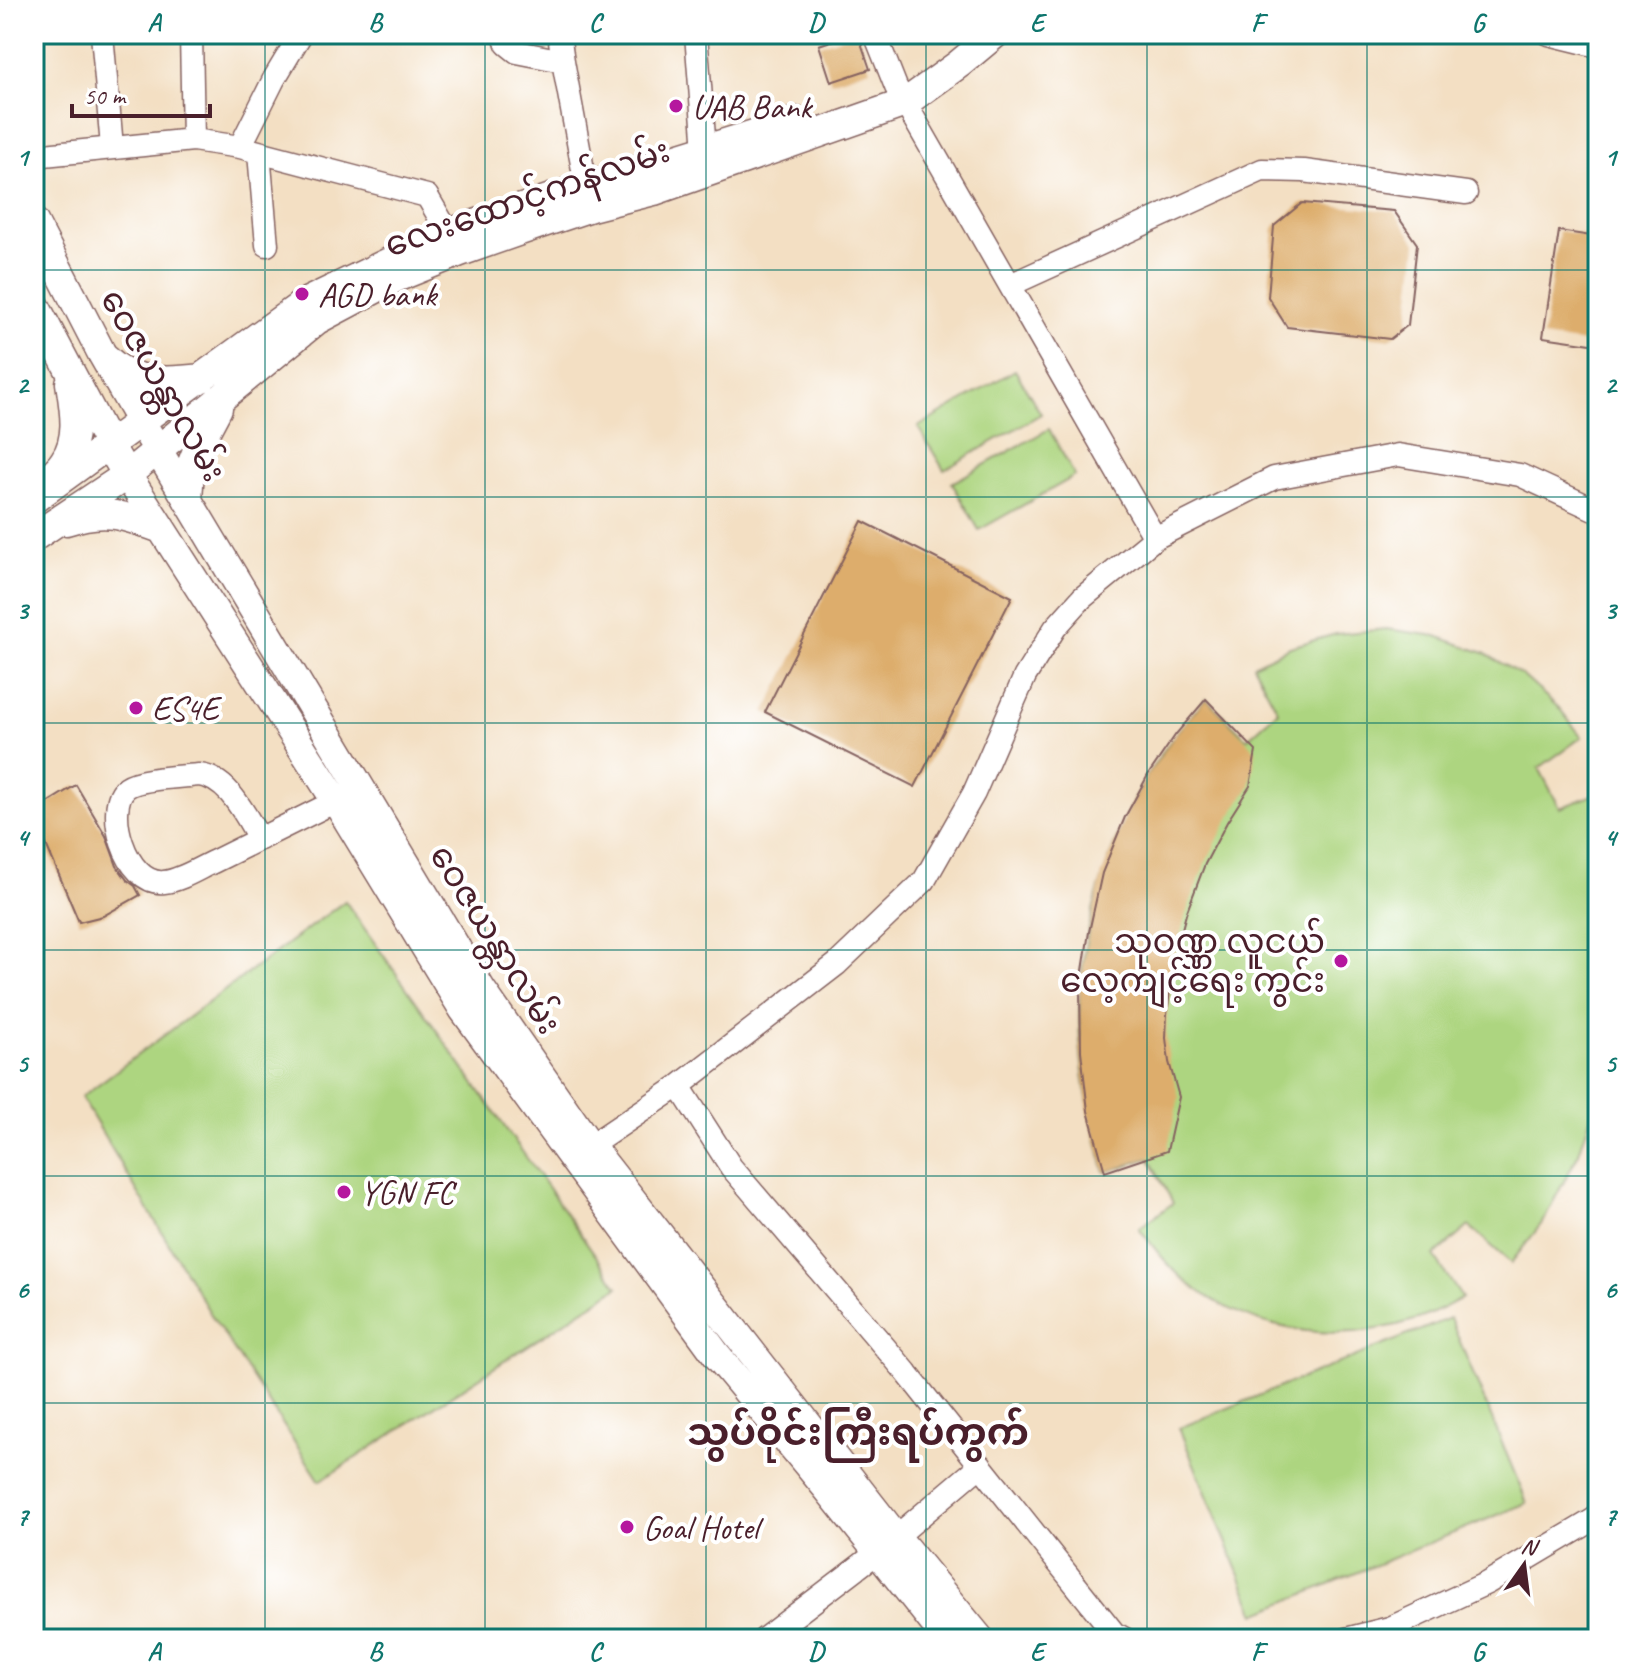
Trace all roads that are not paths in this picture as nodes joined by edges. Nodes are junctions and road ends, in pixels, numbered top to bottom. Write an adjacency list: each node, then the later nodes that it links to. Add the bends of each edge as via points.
1 (102, 34): 16 (street)
2 (191, 34): 15 (street)
3 (301, 34): 17 (street, via 274,79)
4 (504, 34): 12 (street, via 517,52)
5 (559, 34): 12 (street)
6 (696, 34): 18 (street)
7 (875, 34): 13 (street)
8 (966, 34): 13 (main road, လေးထောင့်ကန်လမ်း)
9 (995, 34): 13 (main road, လေးထောင့်ကန်လမ်း, via 959,64)
10 (1549, 34): 11 (street)
11 (1598, 46)
12 (563, 61): 21 (street)
13 (901, 95): 14 (main road, လေးထောင့်ကန်လမ်း); 26 (street)
14 (822, 122): 18 (main road, လေးထောင့်ကန်လမ်း); 20 (main road, လေးထောင့်ကန်လမ်း)
15 (193, 140): 16 (street); 17 (street)
16 (112, 147): 19 (street)
17 (250, 150): 24 (street, via 427,196); 25 (street)
18 (705, 150): 20 (main road, လေးထောင့်ကန်လမ်း)
19 (35, 153)
20 (650, 180): 21 (main road, လေးထောင့်ကန်လမ်း); 24 (main road, လေးထောင့်ကန်လမ်း, via 591,207)
21 (586, 186): 24 (main road, လေးထောင့်ကန်လမ်း)
22 (1466, 193): 26 (street, via 1262,170)
23 (34, 222): 28 (main road, ဝေဇယန္တာလမ်း)
24 (454, 243): 30 (main road, လေးထောင့်ကန်လမ်း, via 317,320)
25 (267, 245)
26 (1010, 285): 40 (street)
27 (34, 303): 29 (main road, ဝေဇယန္တာလမ်း)
28 (101, 352): 30 (main road, via 111,363 151,381); 31 (main road, ဝေဇယန္တာလမ်း)
29 (68, 367): 32 (main road, ဝေဇယန္တာလမ်း); 35 (main road, via 74,436 65,460)
30 (213, 387): 31 (main road, လေးထောင့်ကန်လမ်း); 33 (main road, လေးထောင့်ကန်လမ်း); 36 (main road, via 190,468)
31 (141, 422): 32 (main road, လေးထောင့်ကန်လမ်း); 33 (main road, ဝေဇယန္တာလမ်း)
32 (109, 445): 34 (main road, ဝေဇယန္တာလမ်း); 35 (main road, လေးထောင့်ကန်လမ်း)
33 (158, 449): 34 (main road, လေးထောင့်ကန်လမ်း); 36 (main road, ဝေဇယန္တာလမ်း)
34 (127, 475): 38 (main road, ဝေဇယန္တာလမ်း); 39 (main road, လေးထောင့်ကန်လမ်း)
35 (34, 497)
36 (188, 501): 44 (main road, ဝေဇယန္တာလမ်း)
37 (1598, 511): 40 (street, via 1520,475 1398,455 1274,478)
38 (161, 529): 39 (main road, via 119,515 88,514); 41 (main road, ဝေဇယန္တာလမ်း)
39 (42, 531)
40 (1155, 538): 43 (street, via 1082,598 1055,628 1025,676 974,793 924,881 837,964)
41 (336, 801): 42 (street); 44 (main road, ဝေဇယန္တာလမ်း, via 463,1009)
42 (260, 839): 42 (street, via 176,880 149,881 125,852 117,819 119,800 123,790 137,782 208,776 222,785)
43 (679, 1086): 44 (street); 45 (street, via 731,1167)
44 (582, 1152): 47 (main road, ဝေဇယန္တာလမ်း)
45 (981, 1465): 47 (street); 51 (street, via 1114,1633)
46 (1598, 1516): 52 (street, via 1487,1583 1390,1628)
47 (887, 1544): 48 (street); 49 (main road, ဝေဇယန္တာလမ်း); 50 (main road, ဝေဇယန္တာလမ်း)
48 (764, 1639)
49 (947, 1639)
50 (980, 1639)
51 (1125, 1639)
52 (1346, 1639)

